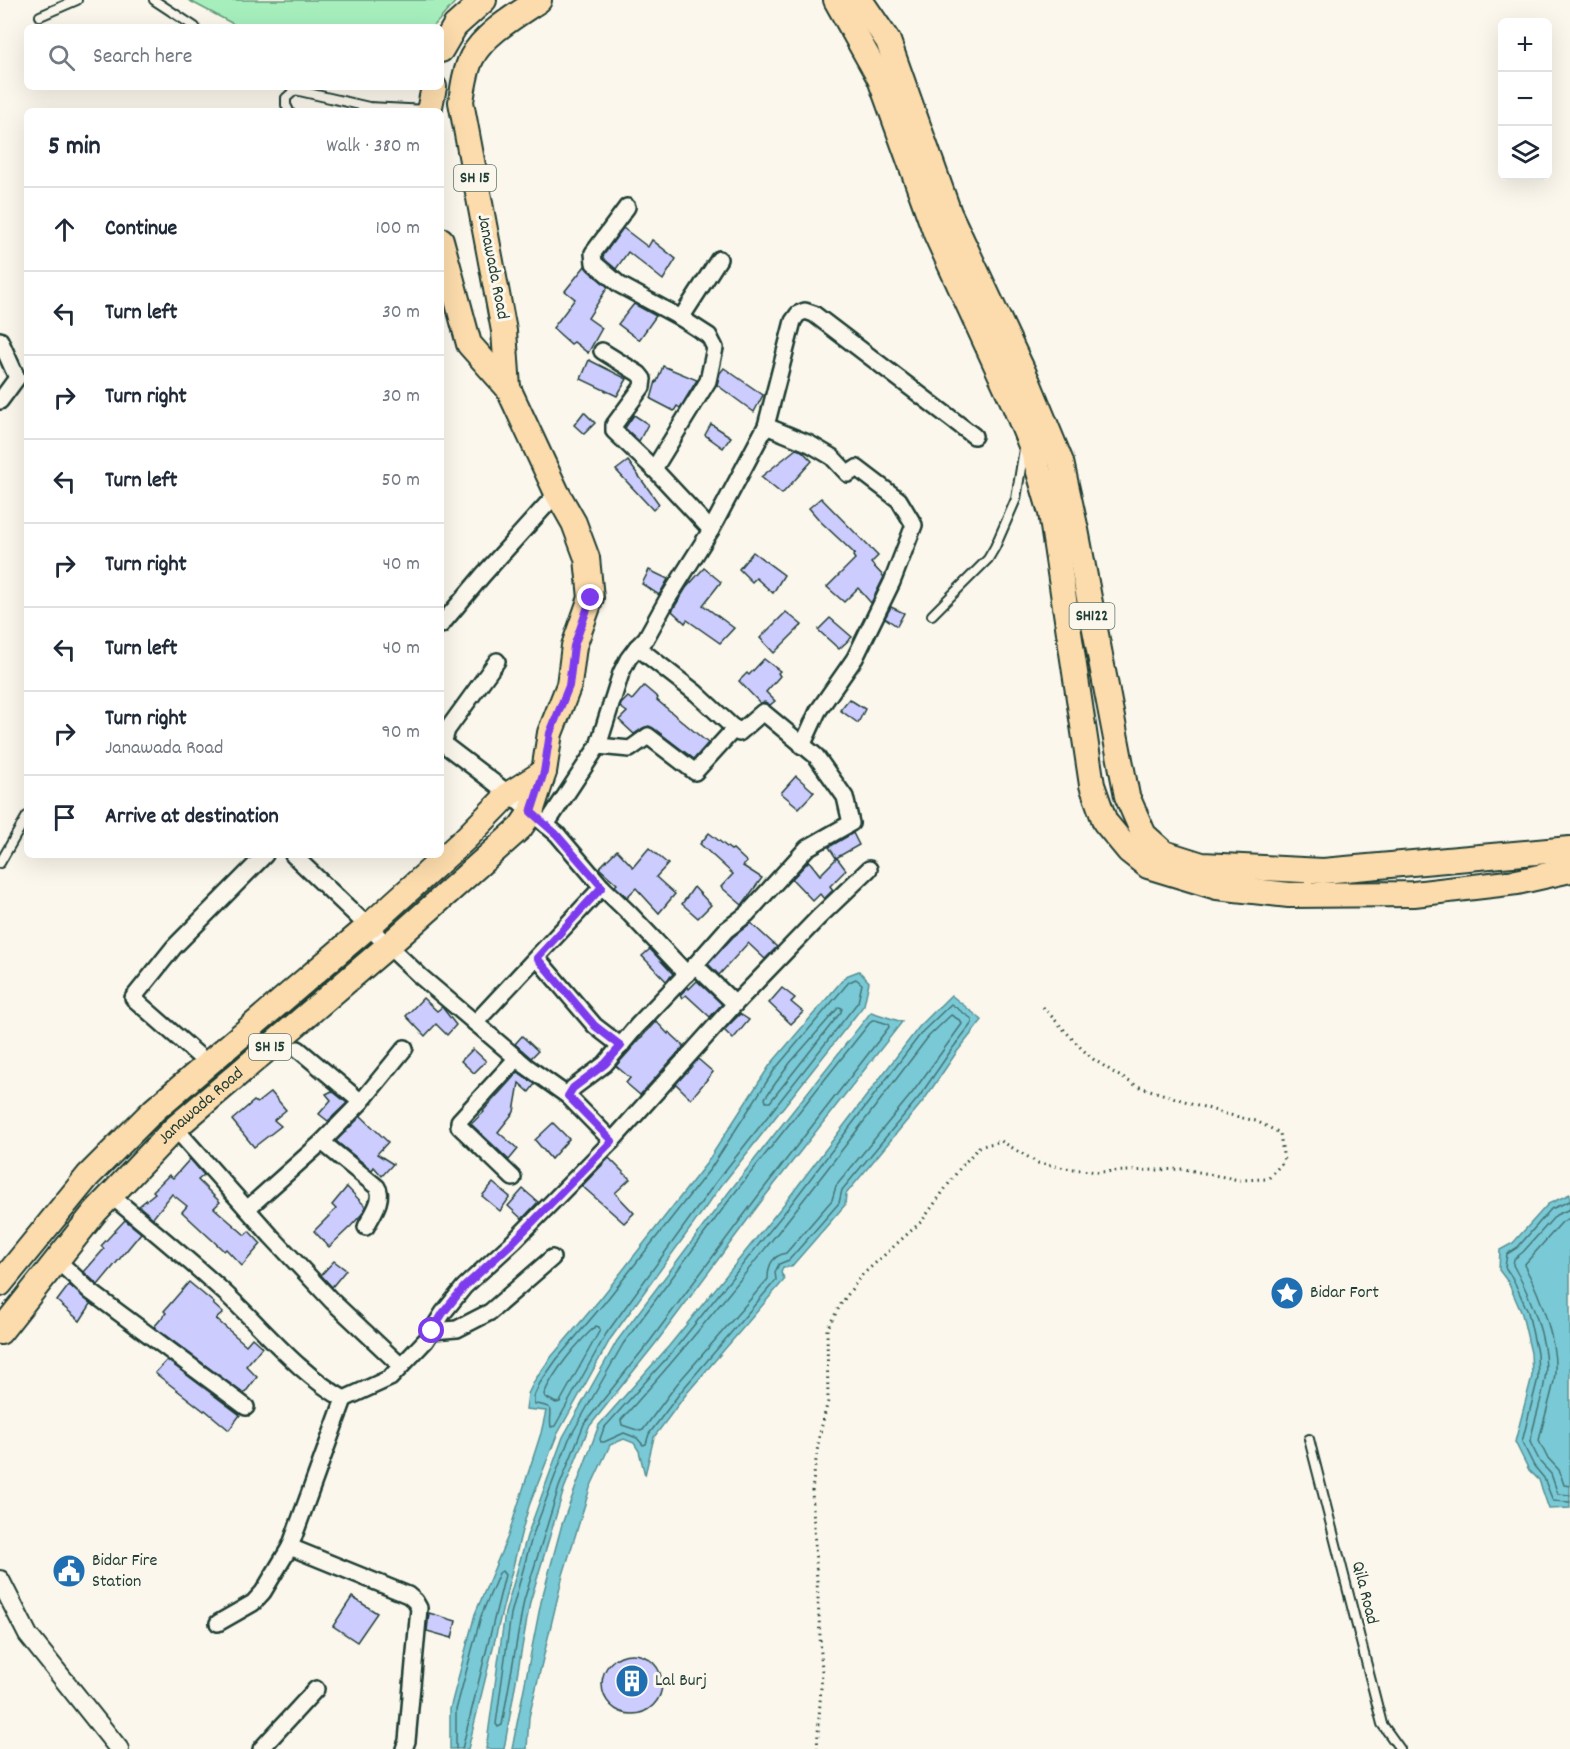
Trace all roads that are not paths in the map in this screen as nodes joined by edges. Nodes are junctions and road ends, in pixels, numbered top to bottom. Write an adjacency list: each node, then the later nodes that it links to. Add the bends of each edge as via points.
1 (77, 0): 7 (lane)
2 (154, 0): 8 (lane)
3 (484, 0): 9 (main road, via 455,26)
4 (539, 0): 20 (main road, Janawada Road / SH 15, via 488,37 472,57 461,102 504,331)
5 (836, 0): 24 (main road, via 880,79 936,234)
6 (860, 0): 44 (main road, SH122, via 888,41 949,213 1061,462 1126,796 1143,835 1164,853 1202,865)
7 (40, 16)
8 (190, 24)
9 (444, 45)
10 (292, 90): 13 (lane, via 286,98)
11 (297, 90): 12 (lane, via 369,107)
12 (431, 103)
13 (288, 108)
14 (627, 207): 17 (street, via 593,254 594,263 620,285)
15 (444, 251): 20 (main road, Janawada Road / SH 15, via 469,344)
16 (719, 259): 17 (street)
17 (681, 318): 25 (street, via 709,336 715,348 708,381)
18 (0, 340): 21 (street, via 17,378)
19 (602, 351): 25 (street, via 643,379 642,387 614,425 619,437)
20 (508, 388): 26 (main road, Janawada Road / SH 15)
21 (0, 401)
22 (766, 426): 23 (street, via 792,321 805,310); 27 (street); 34 (street, via 810,444 848,474 857,468 899,500 914,525 892,582 855,658 818,711)
23 (974, 436)
24 (1026, 436): 28 (lane, via 1016,499 995,547 988,560); 47 (main road, via 1051,513 1092,785 1105,822 1129,851 1148,866 1217,887)
25 (654, 469): 27 (street)
26 (557, 493): 29 (street); 35 (main road, Janawada Road / SH 15, via 574,522 587,558 591,598 574,646 569,686 550,733)
27 (711, 530): 30 (street)
28 (932, 615)
29 (444, 621)
30 (637, 647): 32 (street); 33 (street, via 621,673)
31 (497, 661): 36 (street, via 447,730 444,740 446,746)
32 (735, 728): 33 (street, via 694,772 648,736 630,749); 34 (street, via 740,733 763,712)
33 (598, 746): 37 (street)
34 (802, 746): 51 (street, via 816,756 845,797 851,823 807,848)
35 (544, 772): 36 (main road, Janawada Road / SH 15); 37 (main road, Janawada Road / SH 15)
36 (509, 794): 37 (street); 48 (main road, Janawada Road / SH 15)
37 (538, 818): 46 (street); 49 (main road, Janawada Road / SH 15, via 520,828)
38 (24, 821): 42 (lane)
39 (1570, 849): 44 (main road, SH122, via 1323,871)
40 (262, 858): 58 (street, via 174,947 132,998)
41 (296, 858): 48 (street)
42 (0, 863)
43 (869, 869): 52 (street)
44 (1290, 869): 47 (main road)
45 (1570, 870): 47 (main road, via 1517,882 1414,894)
46 (602, 887): 50 (street); 51 (street)
47 (1289, 894)
48 (369, 926): 49 (street); 58 (main road, Janawada Road / SH 15)
49 (389, 945): 53 (street); 61 (main road, Janawada Road / SH 15)
50 (537, 958): 53 (street); 54 (street, via 595,1026)
51 (691, 970): 52 (street); 54 (street)
52 (735, 1004): 62 (street)
53 (475, 1023): 57 (street)
54 (621, 1046): 59 (street)
55 (405, 1048): 60 (street)
56 (298, 1049): 60 (street)
57 (517, 1058): 59 (street); 64 (street, via 459,1121 459,1126)
58 (207, 1063): 70 (main road, Janawada Road / SH 15, via 88,1176)
59 (568, 1096): 62 (street)
60 (361, 1102): 63 (street)
61 (175, 1128): 65 (main road, Janawada Road / SH 15); 66 (street)
62 (612, 1141): 71 (street, via 464,1287)
63 (322, 1142): 66 (street); 67 (street, via 381,1192)
64 (513, 1178)
65 (110, 1195): 69 (main road, Janawada Road / SH 15); 74 (street, via 226,1294 328,1390)
66 (247, 1209): 73 (street, via 332,1300)
67 (366, 1227)
68 (552, 1258): 71 (street, via 490,1312 456,1329)
69 (57, 1260): 72 (main road, Janawada Road / SH 15); 75 (street, via 91,1292)
70 (0, 1284)
71 (432, 1331): 73 (street)
72 (0, 1332)
73 (401, 1366): 74 (street, via 390,1378)
74 (344, 1399): 77 (street)
75 (246, 1407)
76 (1309, 1439): 84 (lane, Qila Road, via 1382,1724)
77 (290, 1547): 79 (street, via 272,1581 253,1603); 83 (street, via 408,1596 419,1608)
78 (0, 1580): 81 (street, via 28,1635)
79 (218, 1623)
80 (316, 1689): 82 (street)
81 (119, 1749)
82 (261, 1749)
83 (404, 1749)
84 (1400, 1749)

